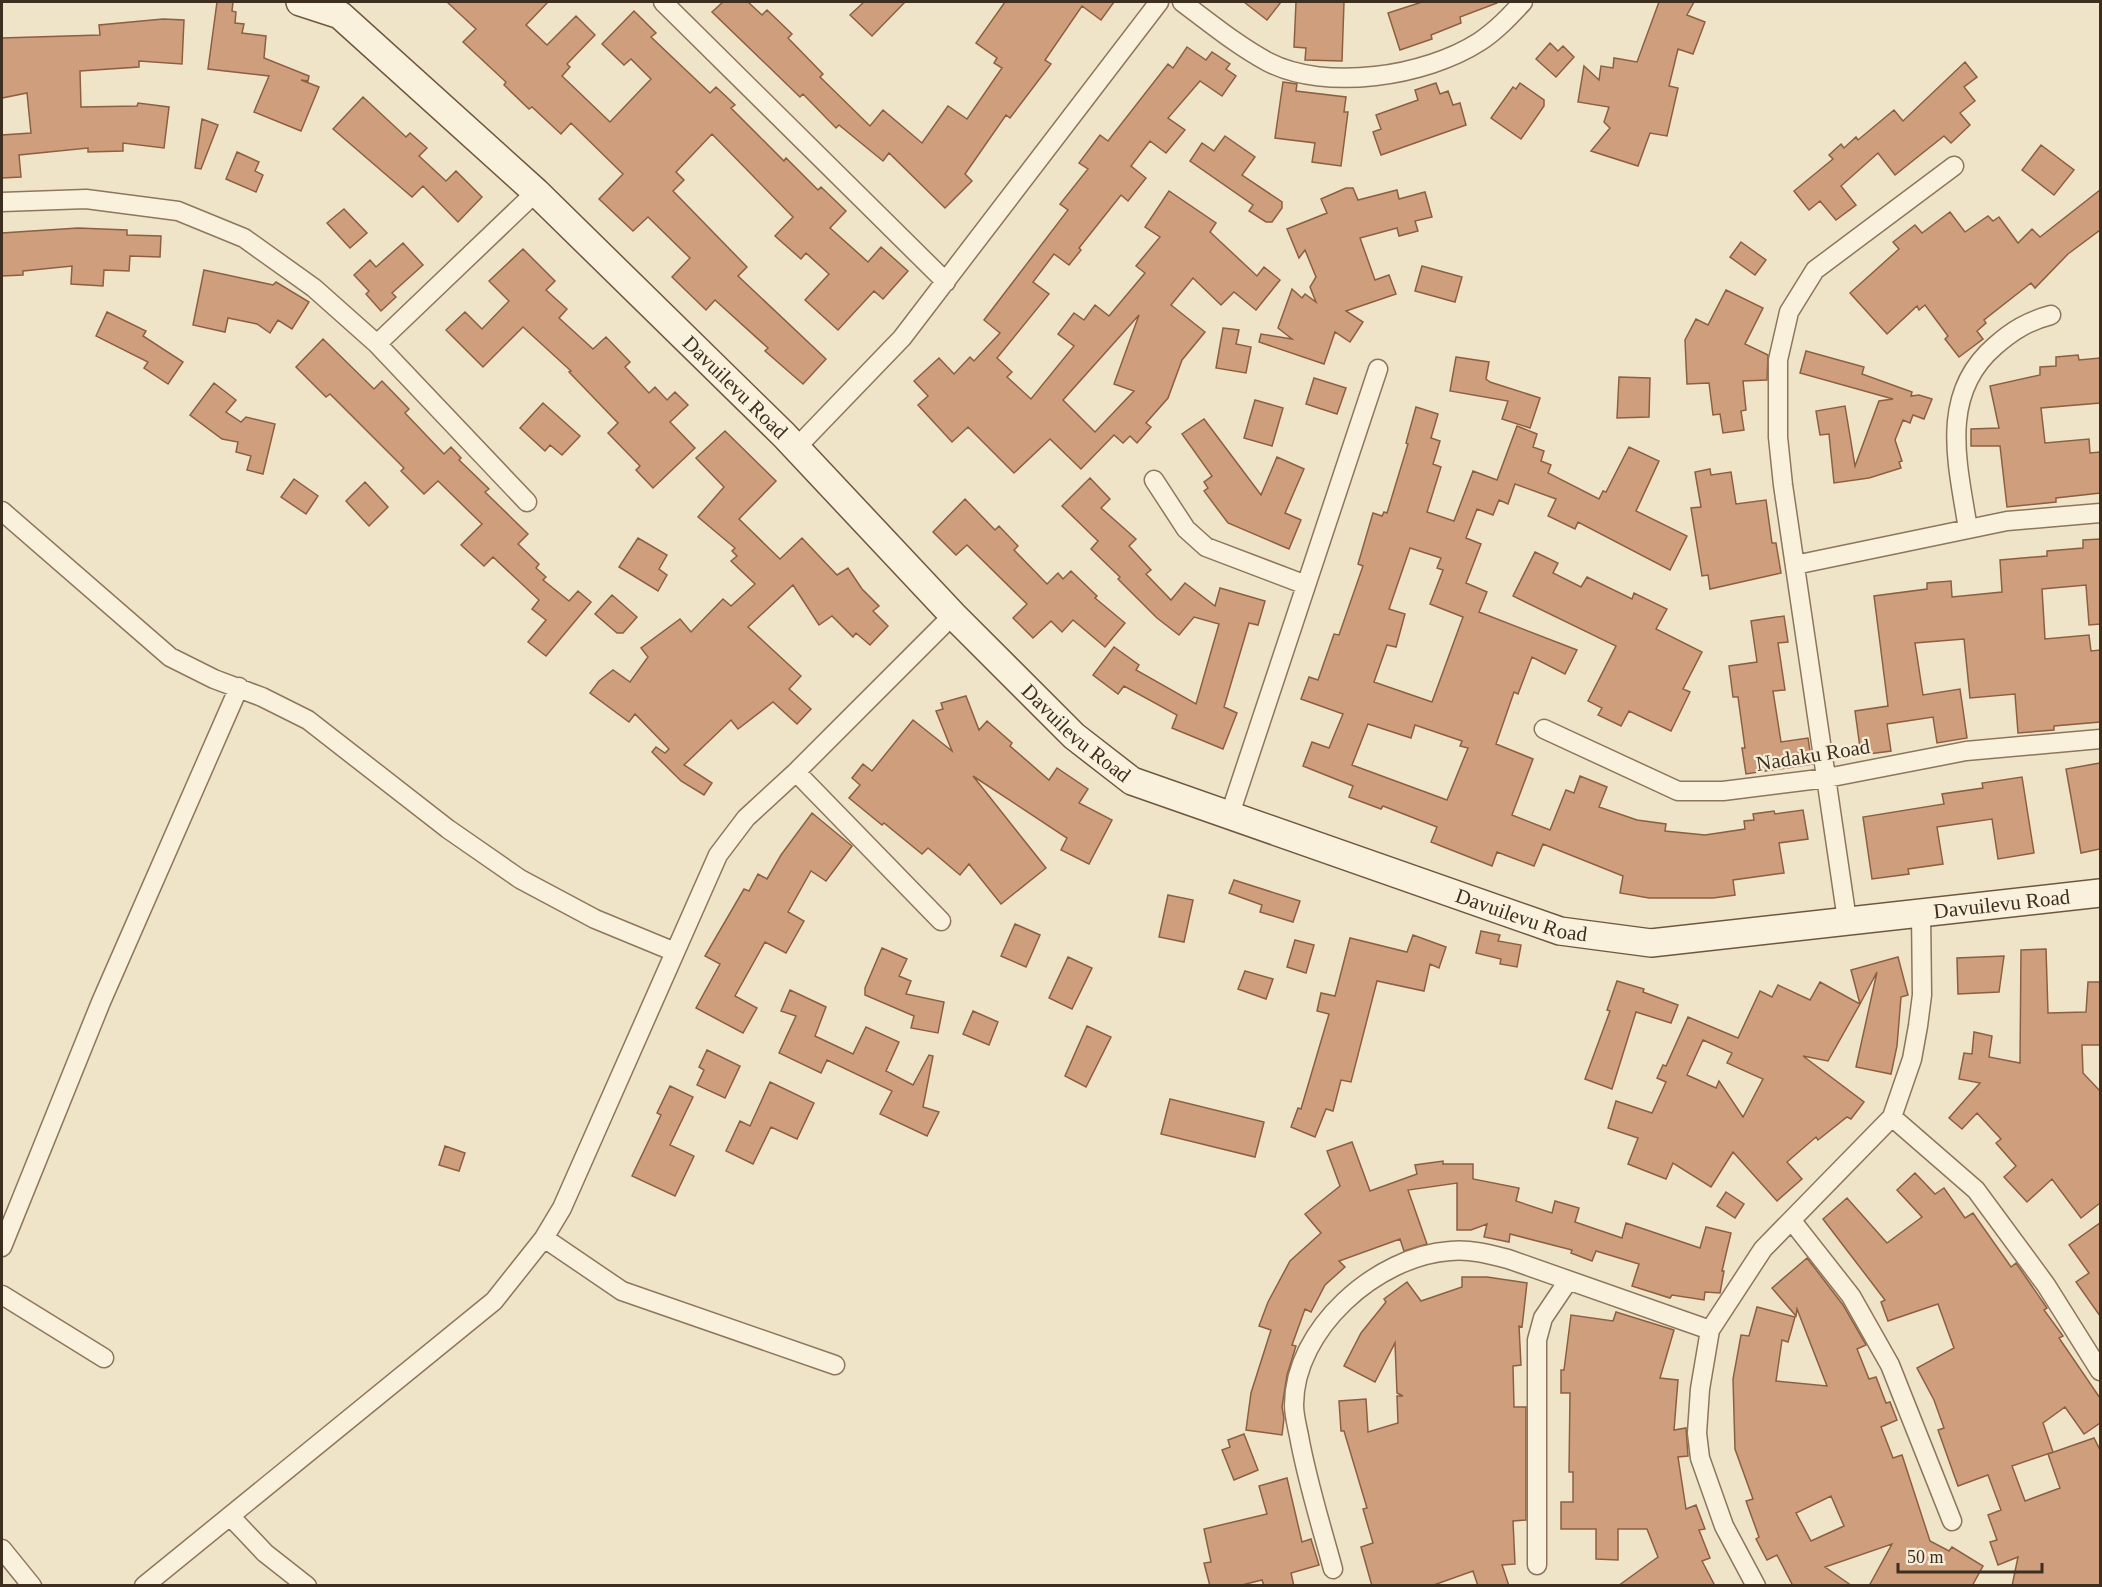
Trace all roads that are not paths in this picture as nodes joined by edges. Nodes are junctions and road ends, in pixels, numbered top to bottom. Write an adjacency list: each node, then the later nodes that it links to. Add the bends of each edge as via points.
1 (300, 2): 7 (street, Davuilevu Road, via 340,15)
2 (663, 2): 9 (street)
3 (1159, 2): 9 (street)
4 (1182, 2): 5 (street, via 1270,63 1313,76 1351,78 1410,70 1449,57 1480,42)
5 (1523, 2)
6 (1954, 166): 19 (street, via 1815,270 1789,312 1778,360 1778,437)
7 (536, 192): 11 (street); 13 (street, Davuilevu Road)
8 (2, 202): 11 (street, via 86,199 178,211 244,238 314,288)
9 (946, 282): 13 (street, via 902,338)
10 (2050, 315): 18 (street, via 2011,332 1979,362 1963,389 1954,433)
11 (377, 344): 15 (street)
12 (1378, 369): 20 (street)
13 (796, 448): 21 (street, Davuilevu Road)
14 (1154, 480): 20 (street, via 1186,529 1206,547)
15 (527, 502)
16 (2, 512): 22 (street, via 170,657)
17 (2100, 513): 18 (street, via 2007,521)
18 (1968, 529): 19 (street)
19 (1795, 565): 26 (street)
20 (1306, 585): 27 (street)
21 (953, 615): 25 (street); 27 (street, Davuilevu Road, via 1074,736 1132,781)
22 (238, 687): 32 (street, via 286,707 326,733 448,830 520,879 595,919); 36 (street, via 101,1002)
23 (1544, 729): 26 (street, Nadaku Road, via 1678,791 1723,791)
24 (2100, 739): 26 (street, Nadaku Road, via 1966,751)
25 (796, 772): 31 (street); 32 (street, via 746,818 718,855)
26 (1827, 778): 30 (street)
27 (1230, 814): 30 (street, Davuilevu Road, via 1560,931 1651,943)
28 (2100, 893): 29 (street, Davuilevu Road)
29 (1922, 913): 30 (street, Davuilevu Road); 33 (street, via 1918,1026 1912,1059)
30 (1847, 920)
31 (940, 921)
32 (675, 952): 35 (street, via 562,1208)
33 (1892, 1117): 34 (street); 42 (street, via 1976,1190 2046,1285)
34 (1792, 1221): 39 (street, via 1751,1265); 44 (street, via 1851,1296 1884,1354)
35 (544, 1238): 41 (street, via 622,1291); 43 (street, via 494,1301)
36 (2, 1247)
37 (1568, 1281): 39 (street); 46 (street, via 1544,1317 1537,1340); 47 (street, via 1476,1251 1440,1252 1387,1270 1355,1290 1317,1333 1299,1367 1294,1405 1302,1454)
38 (2, 1295): 40 (street)
39 (1710, 1330): 51 (street, via 1700,1389 1700,1458 1724,1527)
40 (104, 1359)
41 (835, 1365)
42 (2100, 1371)
43 (230, 1516): 49 (street); 50 (street, via 265,1553)
44 (1952, 1521)
45 (2, 1549): 48 (street)
46 (1538, 1565)
47 (1333, 1569)
48 (32, 1586)
49 (144, 1586)
50 (308, 1586)
51 (1756, 1586)

